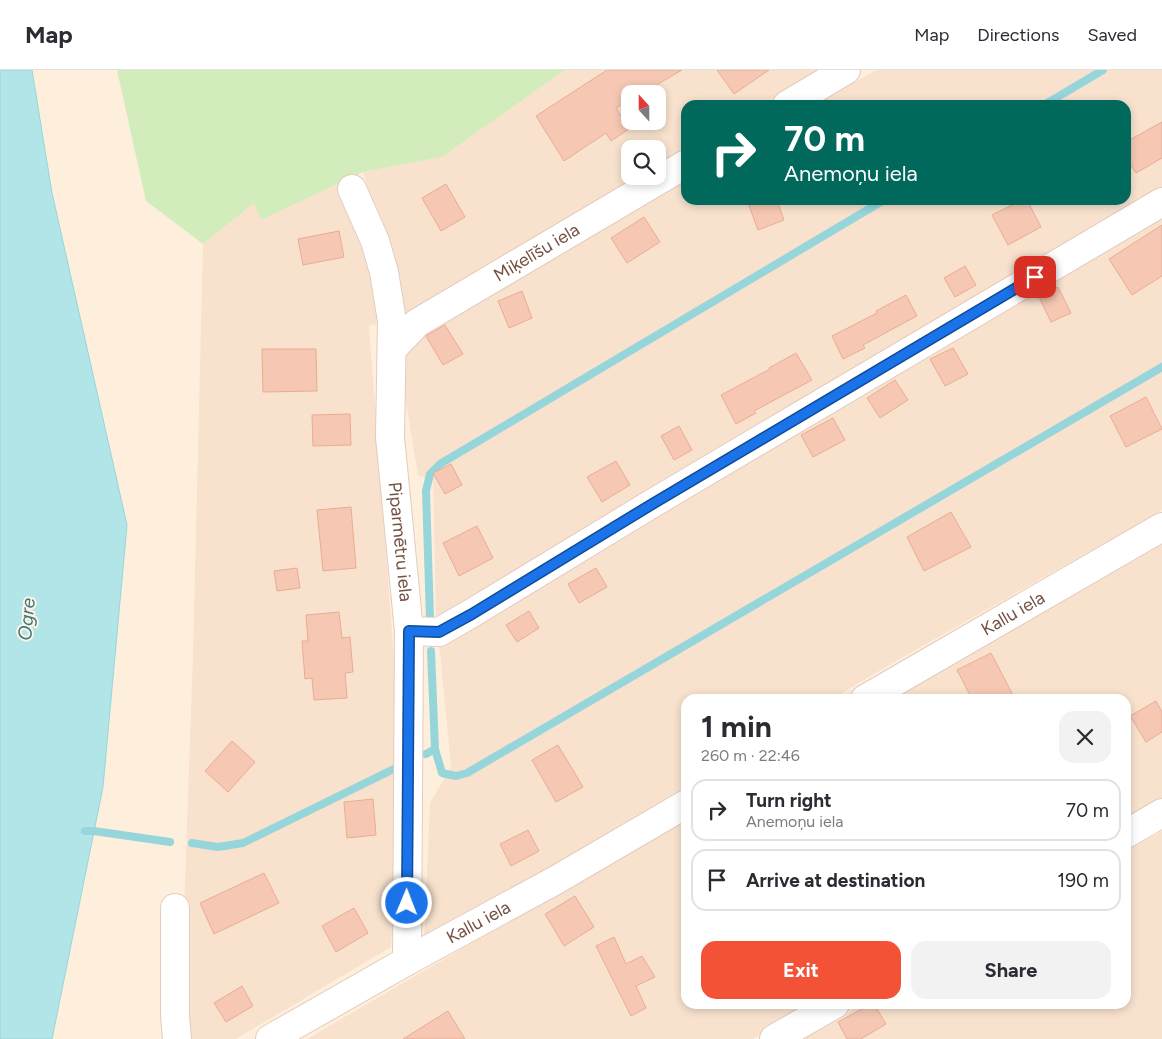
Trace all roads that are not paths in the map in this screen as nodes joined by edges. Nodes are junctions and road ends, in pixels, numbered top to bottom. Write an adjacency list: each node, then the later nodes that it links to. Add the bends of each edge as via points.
1 (846, 70): 2 (street)
2 (795, 100)
3 (681, 167): 6 (street, Miķelīšu iela, via 417,323)
4 (352, 188): 6 (street, Piparmētru iela, via 375,241 384,272 392,321)
5 (1162, 202): 8 (street, via 472,614 439,632)
6 (392, 348): 8 (street, Piparmētru iela, via 390,437)
7 (1162, 527): 9 (street, Kallu iela)
8 (409, 631): 14 (street, Piparmētru iela)
9 (874, 694)
10 (681, 807): 14 (street, Kallu iela)
11 (1162, 813): 12 (street)
12 (1131, 831)
13 (175, 908): 16 (street)
14 (407, 961): 17 (street, Kallu iela)
15 (826, 1009): 18 (street)
16 (177, 1039)
17 (270, 1039)
18 (774, 1039)

